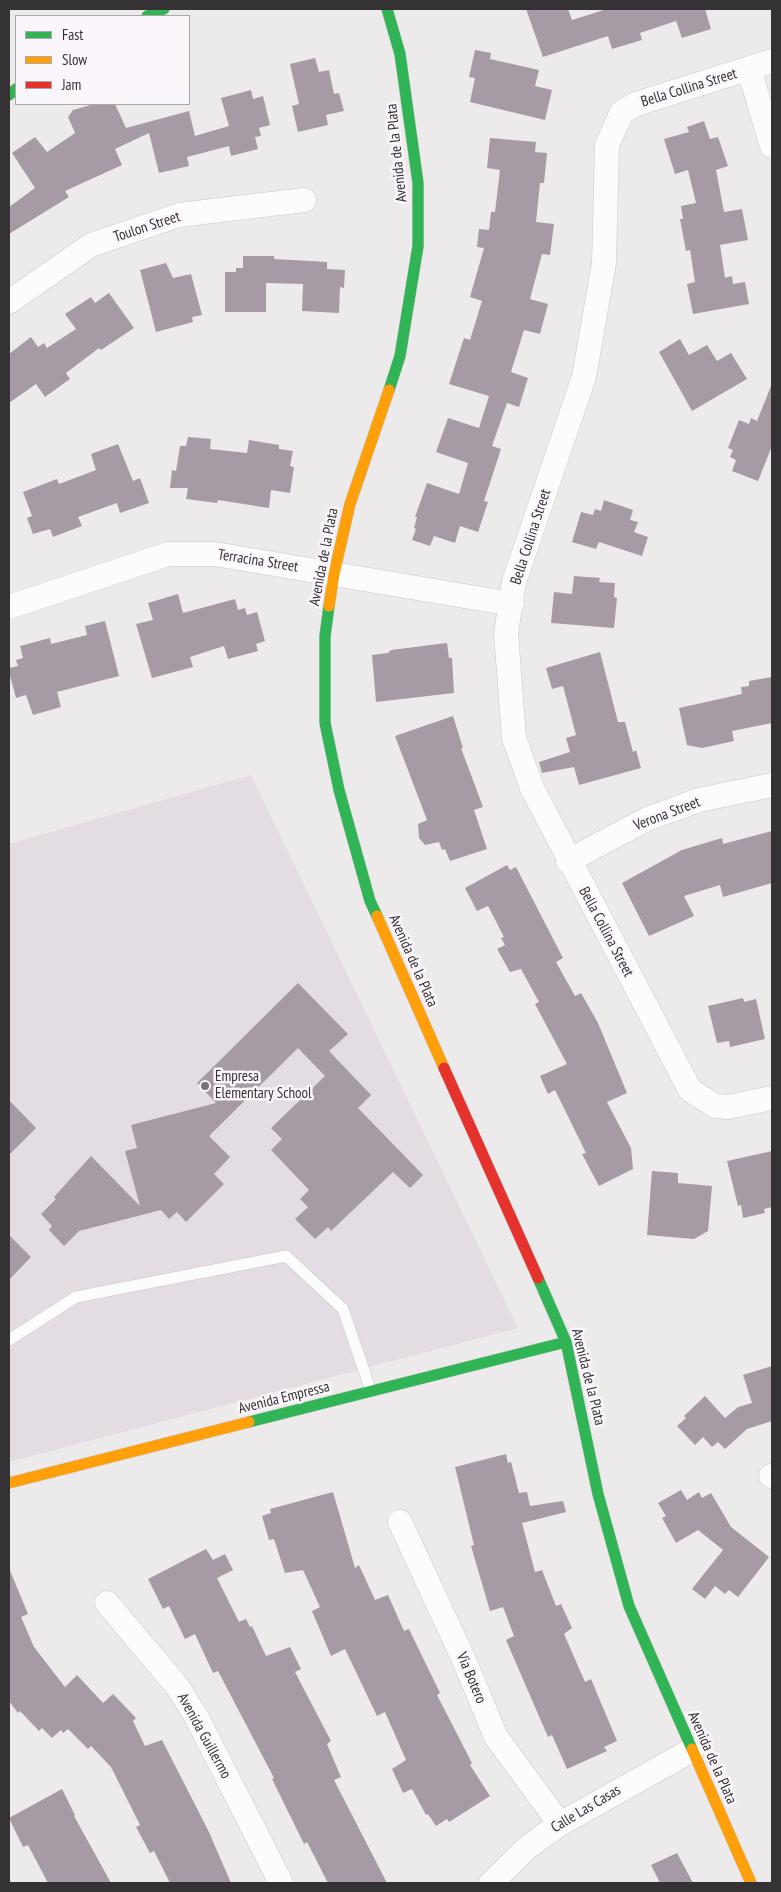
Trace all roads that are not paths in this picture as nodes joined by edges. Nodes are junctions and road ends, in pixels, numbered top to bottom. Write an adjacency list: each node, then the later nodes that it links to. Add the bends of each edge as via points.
1 (164, 9): 3 (street)
2 (387, 9): 9 (street, Avenida de la Plata, via 400,54 418,183 418,246 400,356 350,504)
3 (149, 15)
4 (772, 61): 5 (street, Bella Collina Street)
5 (749, 69): 6 (street); 10 (street, Bella Collina Street, via 636,104 622,112 607,145 604,263 584,377 514,582)
6 (772, 146)
7 (304, 200): 8 (street, Toulon Street, via 179,215 91,245)
8 (9, 302)
9 (334, 574): 10 (street, Terracina Street); 11 (street, Terracina Street, via 215,554 168,554); 16 (street, Avenida de la Plata, via 325,636 325,723 339,790 370,901)
10 (512, 604): 13 (street, Bella Collina Street, via 506,633 514,738 532,788)
11 (9, 607)
12 (772, 785): 13 (street, Verona Street, via 699,800 656,816)
13 (568, 861): 14 (street, Bella Collina Street, via 690,1090 715,1106 728,1107)
14 (772, 1098)
15 (9, 1340): 17 (lane, via 76,1297 286,1256 343,1309)
16 (566, 1342): 17 (street, Avenida Empressa); 21 (street, Avenida de la Plata, via 598,1494 629,1606)
17 (371, 1391): 18 (street, Avenida Empressa)
18 (9, 1483)
19 (400, 1522): 22 (street, Via Botero, via 496,1737)
20 (107, 1603): 23 (street, Avenida Guillermo, via 177,1686 197,1718)
21 (692, 1750): 22 (street, Calle Las Casas); 25 (street, Avenida de la Plata)
22 (560, 1824): 24 (street, Calle Las Casas, via 528,1847)
23 (281, 1883)
24 (491, 1883)
25 (751, 1883)

